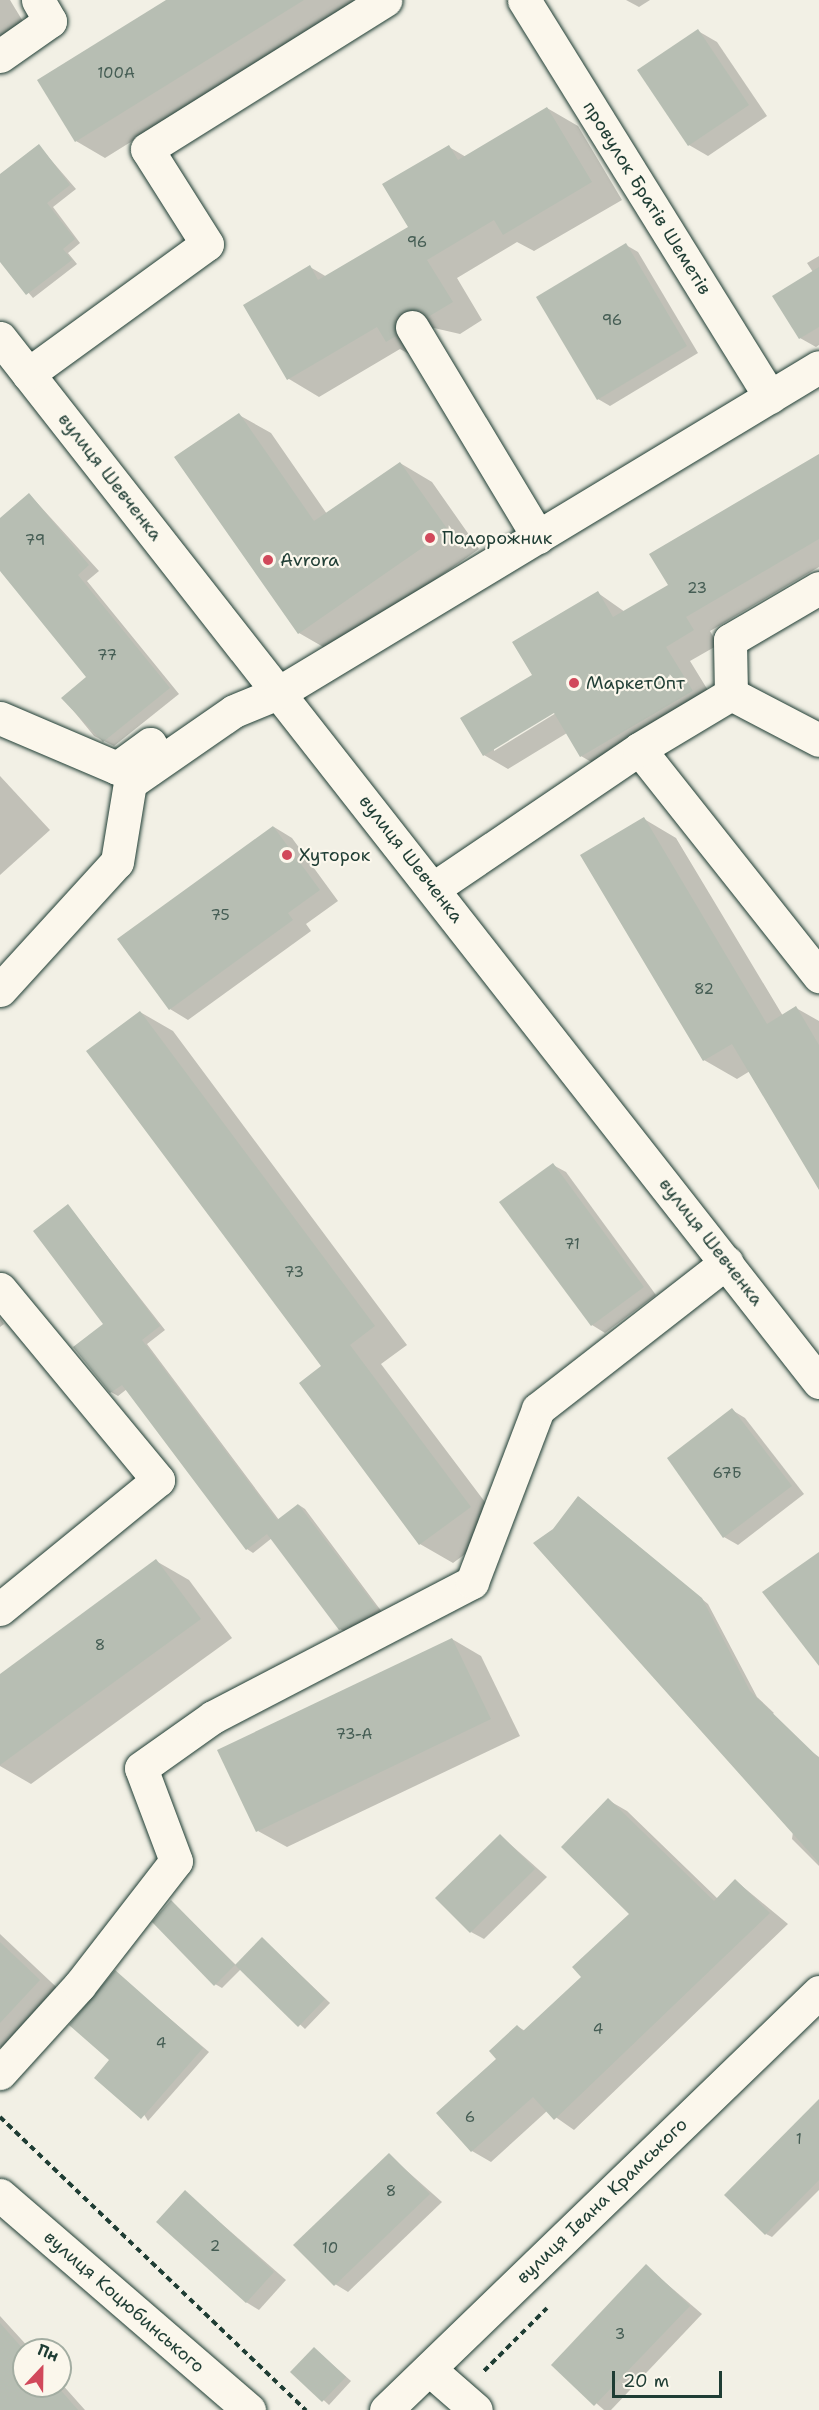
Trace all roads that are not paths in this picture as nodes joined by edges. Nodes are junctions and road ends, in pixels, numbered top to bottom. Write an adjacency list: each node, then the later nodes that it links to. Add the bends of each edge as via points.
1 (38, 0): 4 (street, via 50,21)
2 (385, 0): 8 (street, via 147,149 207,244)
3 (524, 0): 9 (street, провулок Братів Шеметів)
4 (0, 56)
5 (412, 327): 10 (street)
6 (0, 338): 8 (street, вулиця Шевченка)
7 (819, 367): 9 (street)
8 (28, 374): 12 (street, вулиця Шевченка)
9 (770, 397): 10 (street)
10 (538, 537): 12 (street)
11 (819, 588): 13 (street, via 730,640)
12 (280, 692): 14 (street, via 233,686 117,768); 17 (street, вулиця Шевченка); 19 (street, via 234,711 130,783 117,862)
13 (731, 694): 15 (street); 16 (street)
14 (0, 718)
15 (819, 740)
16 (639, 749): 17 (street); 18 (street)
17 (434, 888): 20 (street, вулиця Шевченка)
18 (819, 976)
19 (0, 990)
20 (727, 1262): 22 (street, вулиця Шевченка); 25 (street, via 538,1409 472,1582 213,1717 141,1768 176,1861 79,1986)
21 (0, 1289): 23 (street, via 158,1480)
22 (819, 1382)
23 (0, 1609)
24 (817, 1998): 27 (street, вулиця Івана Крамського)
25 (0, 2073)
26 (0, 2195): 28 (street, вулиця Коцюбинського)
27 (429, 2369): 29 (street, вулиця Івана Крамського); 30 (street)
28 (249, 2410)
29 (386, 2410)
30 (476, 2410)

